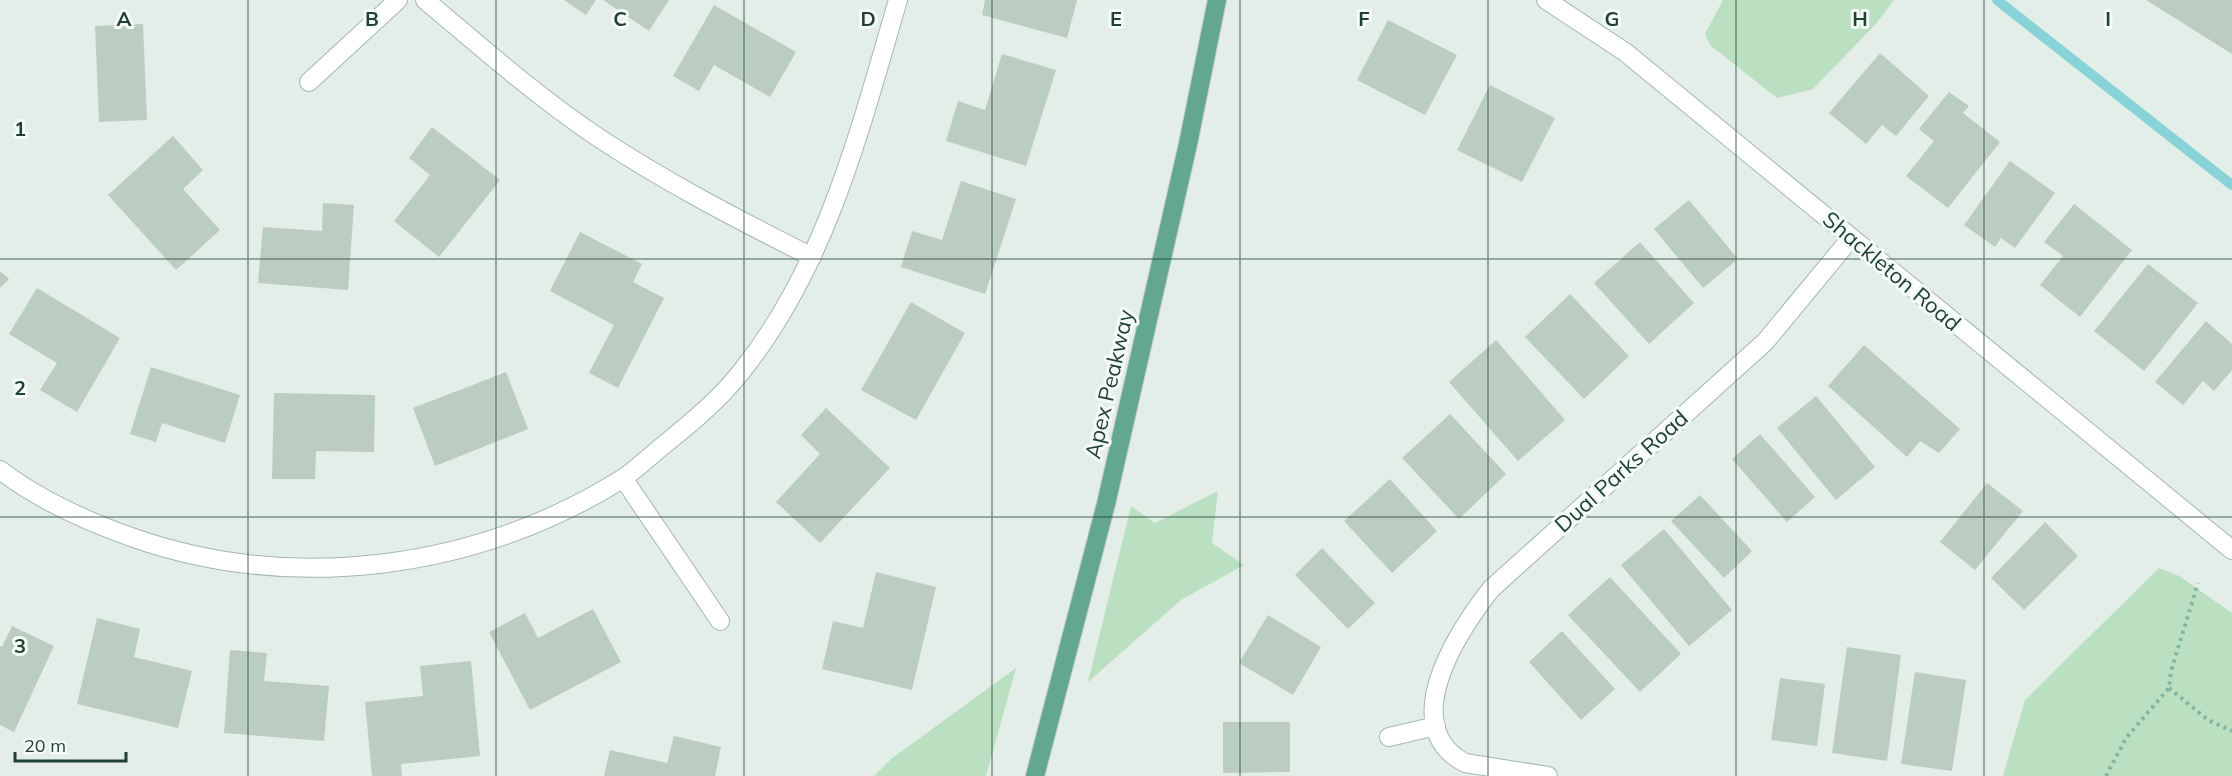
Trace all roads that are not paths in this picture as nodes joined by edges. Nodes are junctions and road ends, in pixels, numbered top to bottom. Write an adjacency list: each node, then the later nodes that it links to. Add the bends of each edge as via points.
1 (398, 0): 6 (street)
2 (425, 0): 8 (street, via 592,134 688,194)
3 (898, 0): 8 (street, via 851,163)
4 (1217, 0): 15 (main road, Apex Peakway, via 1106,504)
5 (1546, 0): 7 (street, Shackleton Road, via 1625,52)
6 (309, 82)
7 (1851, 238): 11 (street, Shackleton Road); 13 (street, Dual Parks Road, via 1765,342 1491,589 1466,621 1443,666 1433,702)
8 (812, 257): 10 (street, via 776,321 740,373 687,426)
9 (0, 470): 10 (street, via 59,506 165,549 220,561 291,569 363,566 472,546 543,521)
10 (623, 478): 12 (street)
11 (2232, 550)
12 (720, 621)
13 (1436, 726): 14 (street); 16 (street, Dual Parks Road, via 1445,747 1465,763)
14 (1389, 737)
15 (1035, 776)
16 (1548, 776)

